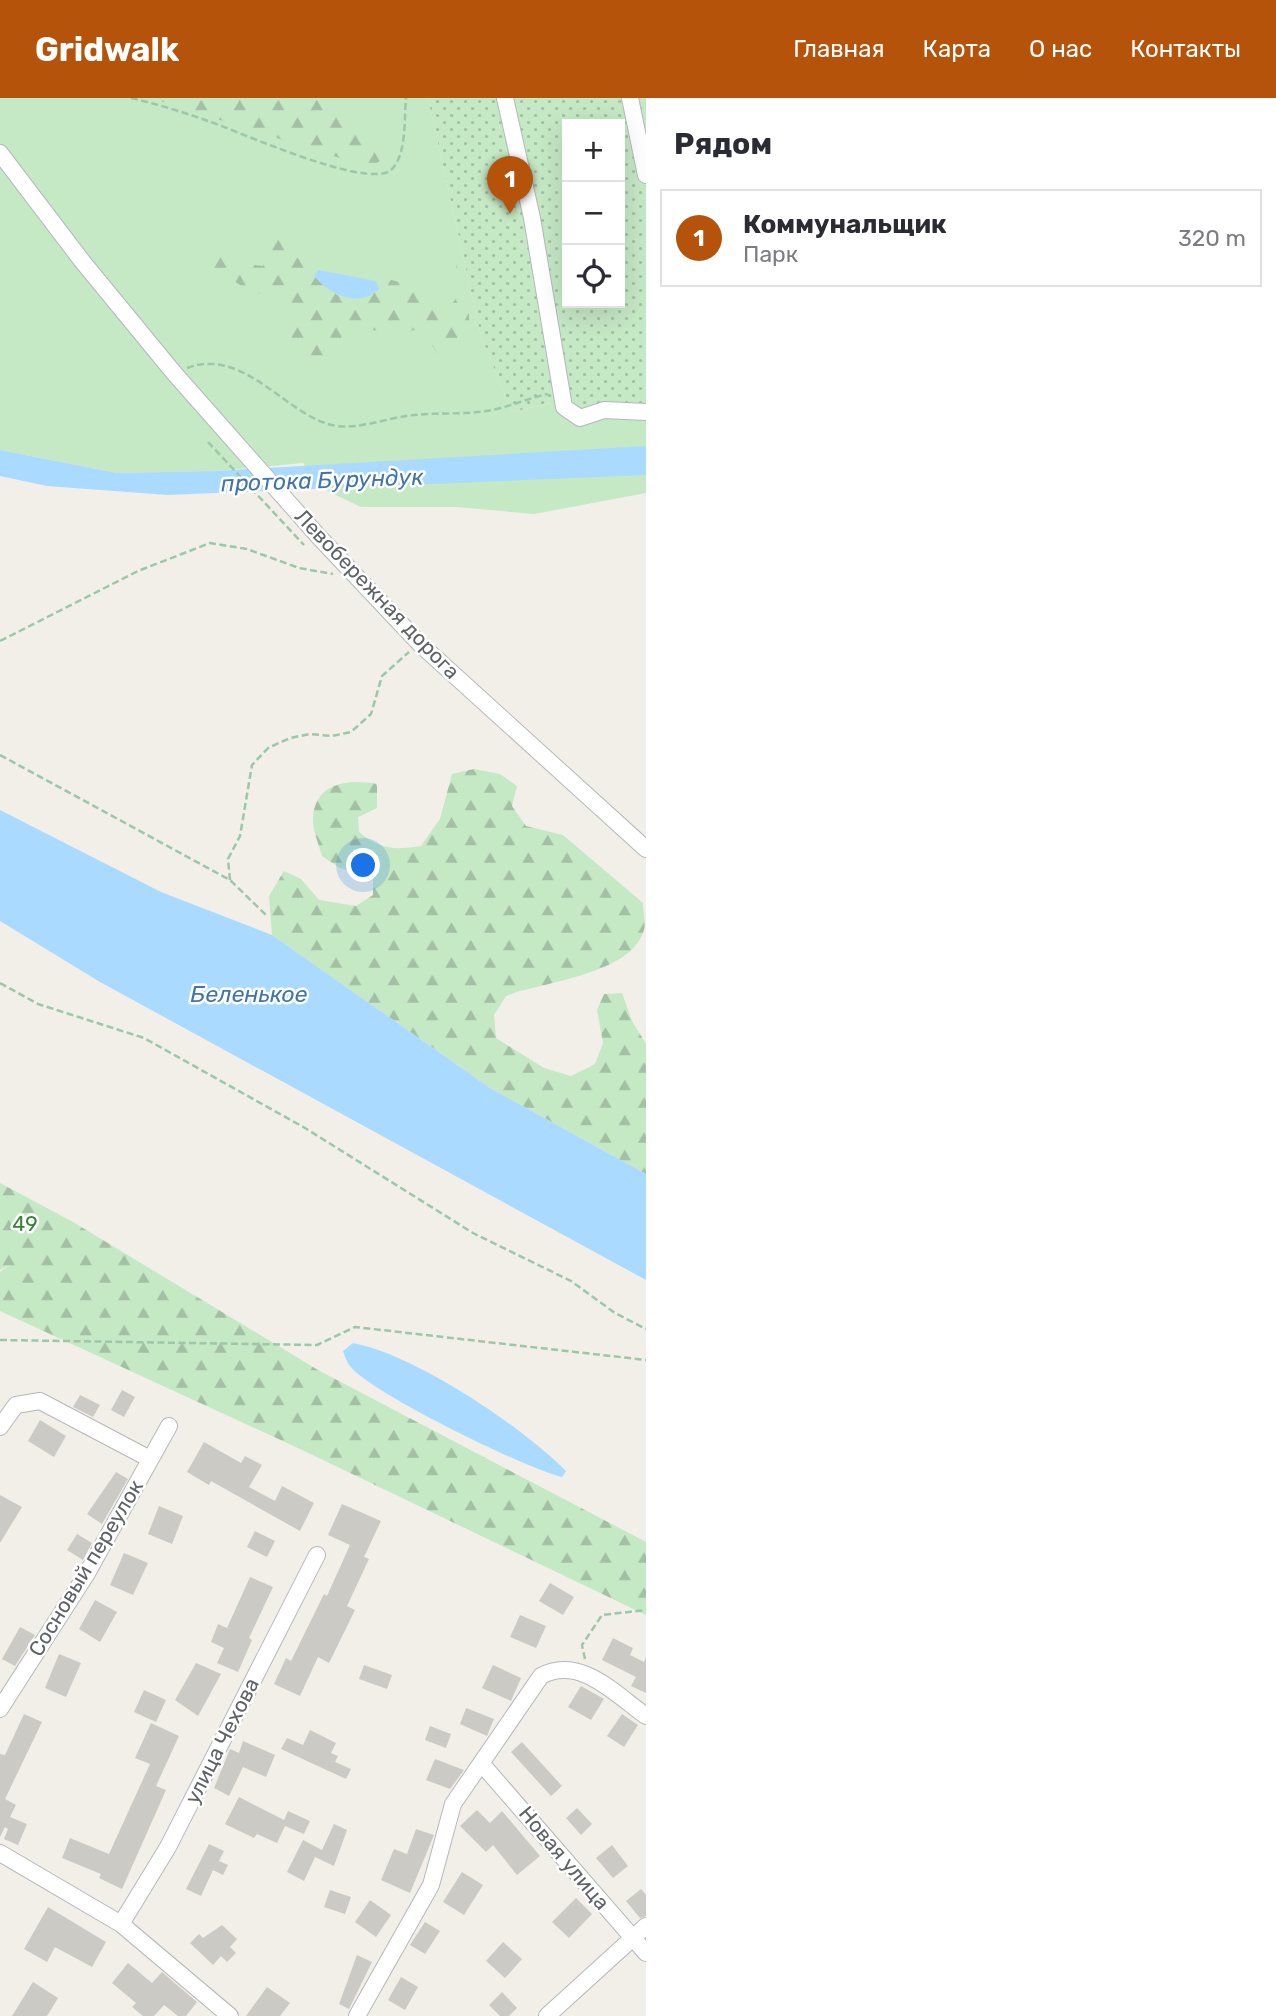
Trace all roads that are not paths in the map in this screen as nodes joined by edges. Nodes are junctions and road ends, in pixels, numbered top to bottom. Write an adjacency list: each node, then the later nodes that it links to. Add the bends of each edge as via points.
1 (505, 98): 5 (street, via 532,218 564,407 580,418 604,410)
2 (630, 98): 4 (street)
3 (0, 153): 6 (street, Левобережная дорога, via 82,261 312,541)
4 (646, 174)
5 (646, 412)
6 (646, 849)
7 (169, 1426): 9 (street, Сосновый переулок)
8 (0, 1427): 9 (street, via 16,1405 40,1401)
9 (150, 1459): 11 (street, Сосновый переулок, via 86,1575)
10 (317, 1555): 15 (street, улица Чехова, via 168,1847)
11 (0, 1709)
12 (646, 1716): 13 (street, via 589,1676 564,1668 541,1676)
13 (481, 1763): 17 (street, Новая улица); 20 (street, via 453,1804 426,1896)
14 (0, 1853): 15 (street)
15 (121, 1924): 19 (street)
16 (646, 1926): 17 (street)
17 (633, 1939): 18 (street, Новая улица); 21 (street)
18 (646, 1953)
19 (230, 2016)
20 (358, 2016)
21 (547, 2016)

